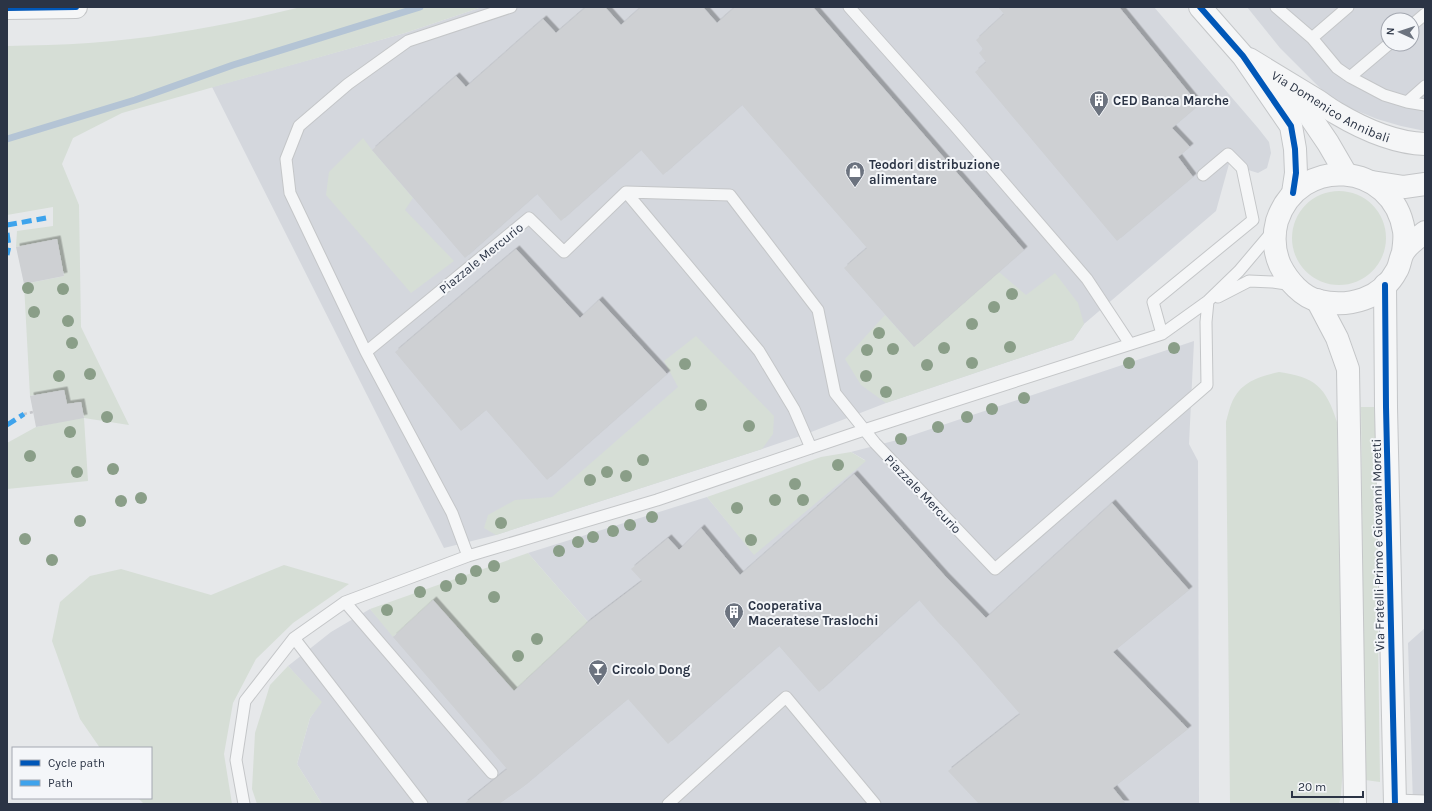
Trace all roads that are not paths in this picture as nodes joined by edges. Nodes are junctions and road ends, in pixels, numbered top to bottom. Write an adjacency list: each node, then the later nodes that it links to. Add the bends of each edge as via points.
1 (76, 7): 7 (street)
2 (511, 7): 31 (lane, via 408,41 348,84 299,126 286,159 290,193)
3 (849, 7): 30 (lane, via 1087,279)
4 (1200, 7): 10 (street)
5 (1276, 7): 8 (lane)
6 (1348, 7): 8 (lane)
7 (7, 8)
8 (1312, 38): 11 (lane, via 1337,68)
9 (1380, 52): 11 (lane)
10 (1243, 56): 15 (street, Via Domenico Annibali, via 1366,129 1397,140); 16 (street, via 1307,112); 21 (street, via 1291,126 1296,173)
11 (1350, 77): 13 (lane, via 1384,95)
12 (1425, 86): 13 (lane)
13 (1407, 102): 14 (lane)
14 (1425, 105)
15 (1425, 144)
16 (1346, 174): 18 (street); 21 (street, via 1327,175 1309,181)
17 (1203, 175): 29 (lane, via 1228,154 1242,168 1253,220 1153,302)
18 (1372, 182): 19 (street, via 1404,187); 24 (street, via 1388,195 1399,212 1404,232)
19 (1425, 184)
20 (626, 192): 31 (lane, Piazzale Mercurio, via 564,252 529,218); 32 (lane, Piazzale Mercurio, via 730,195 818,310 835,394); 33 (lane, via 759,351 794,409)
21 (1293, 193): 22 (street, via 1281,209)
22 (1275, 228): 25 (street, via 1274,244 1278,259); 28 (lane, via 1239,271)
23 (1425, 232): 24 (street)
24 (1403, 252): 26 (street, via 1397,270)
25 (1293, 285): 27 (street); 28 (lane, via 1249,281)
26 (1386, 286): 27 (street, via 1354,303 1335,304); 39 (street, Via Fratelli Primo e Giovanni Moretti, via 1386,407)
27 (1317, 300): 44 (street, Via Fratelli Primo e Giovanni Moretti, via 1337,338 1348,369)
28 (1208, 301): 29 (lane); 32 (lane, Piazzale Mercurio, via 1207,384 995,569)
29 (1162, 334): 30 (lane)
30 (1130, 344): 32 (lane)
31 (366, 352): 34 (lane, via 452,513)
32 (864, 430): 33 (lane)
33 (811, 448): 34 (lane, via 657,500)
34 (468, 556): 35 (lane)
35 (345, 602): 36 (lane); 37 (lane)
36 (294, 638): 40 (lane, via 245,701 236,760); 41 (lane)
37 (492, 773)
38 (1425, 801): 39 (lane)
39 (1395, 802)
40 (244, 804)
41 (422, 804)
42 (668, 804): 43 (lane, via 786,696)
43 (875, 804)
44 (1355, 804)

